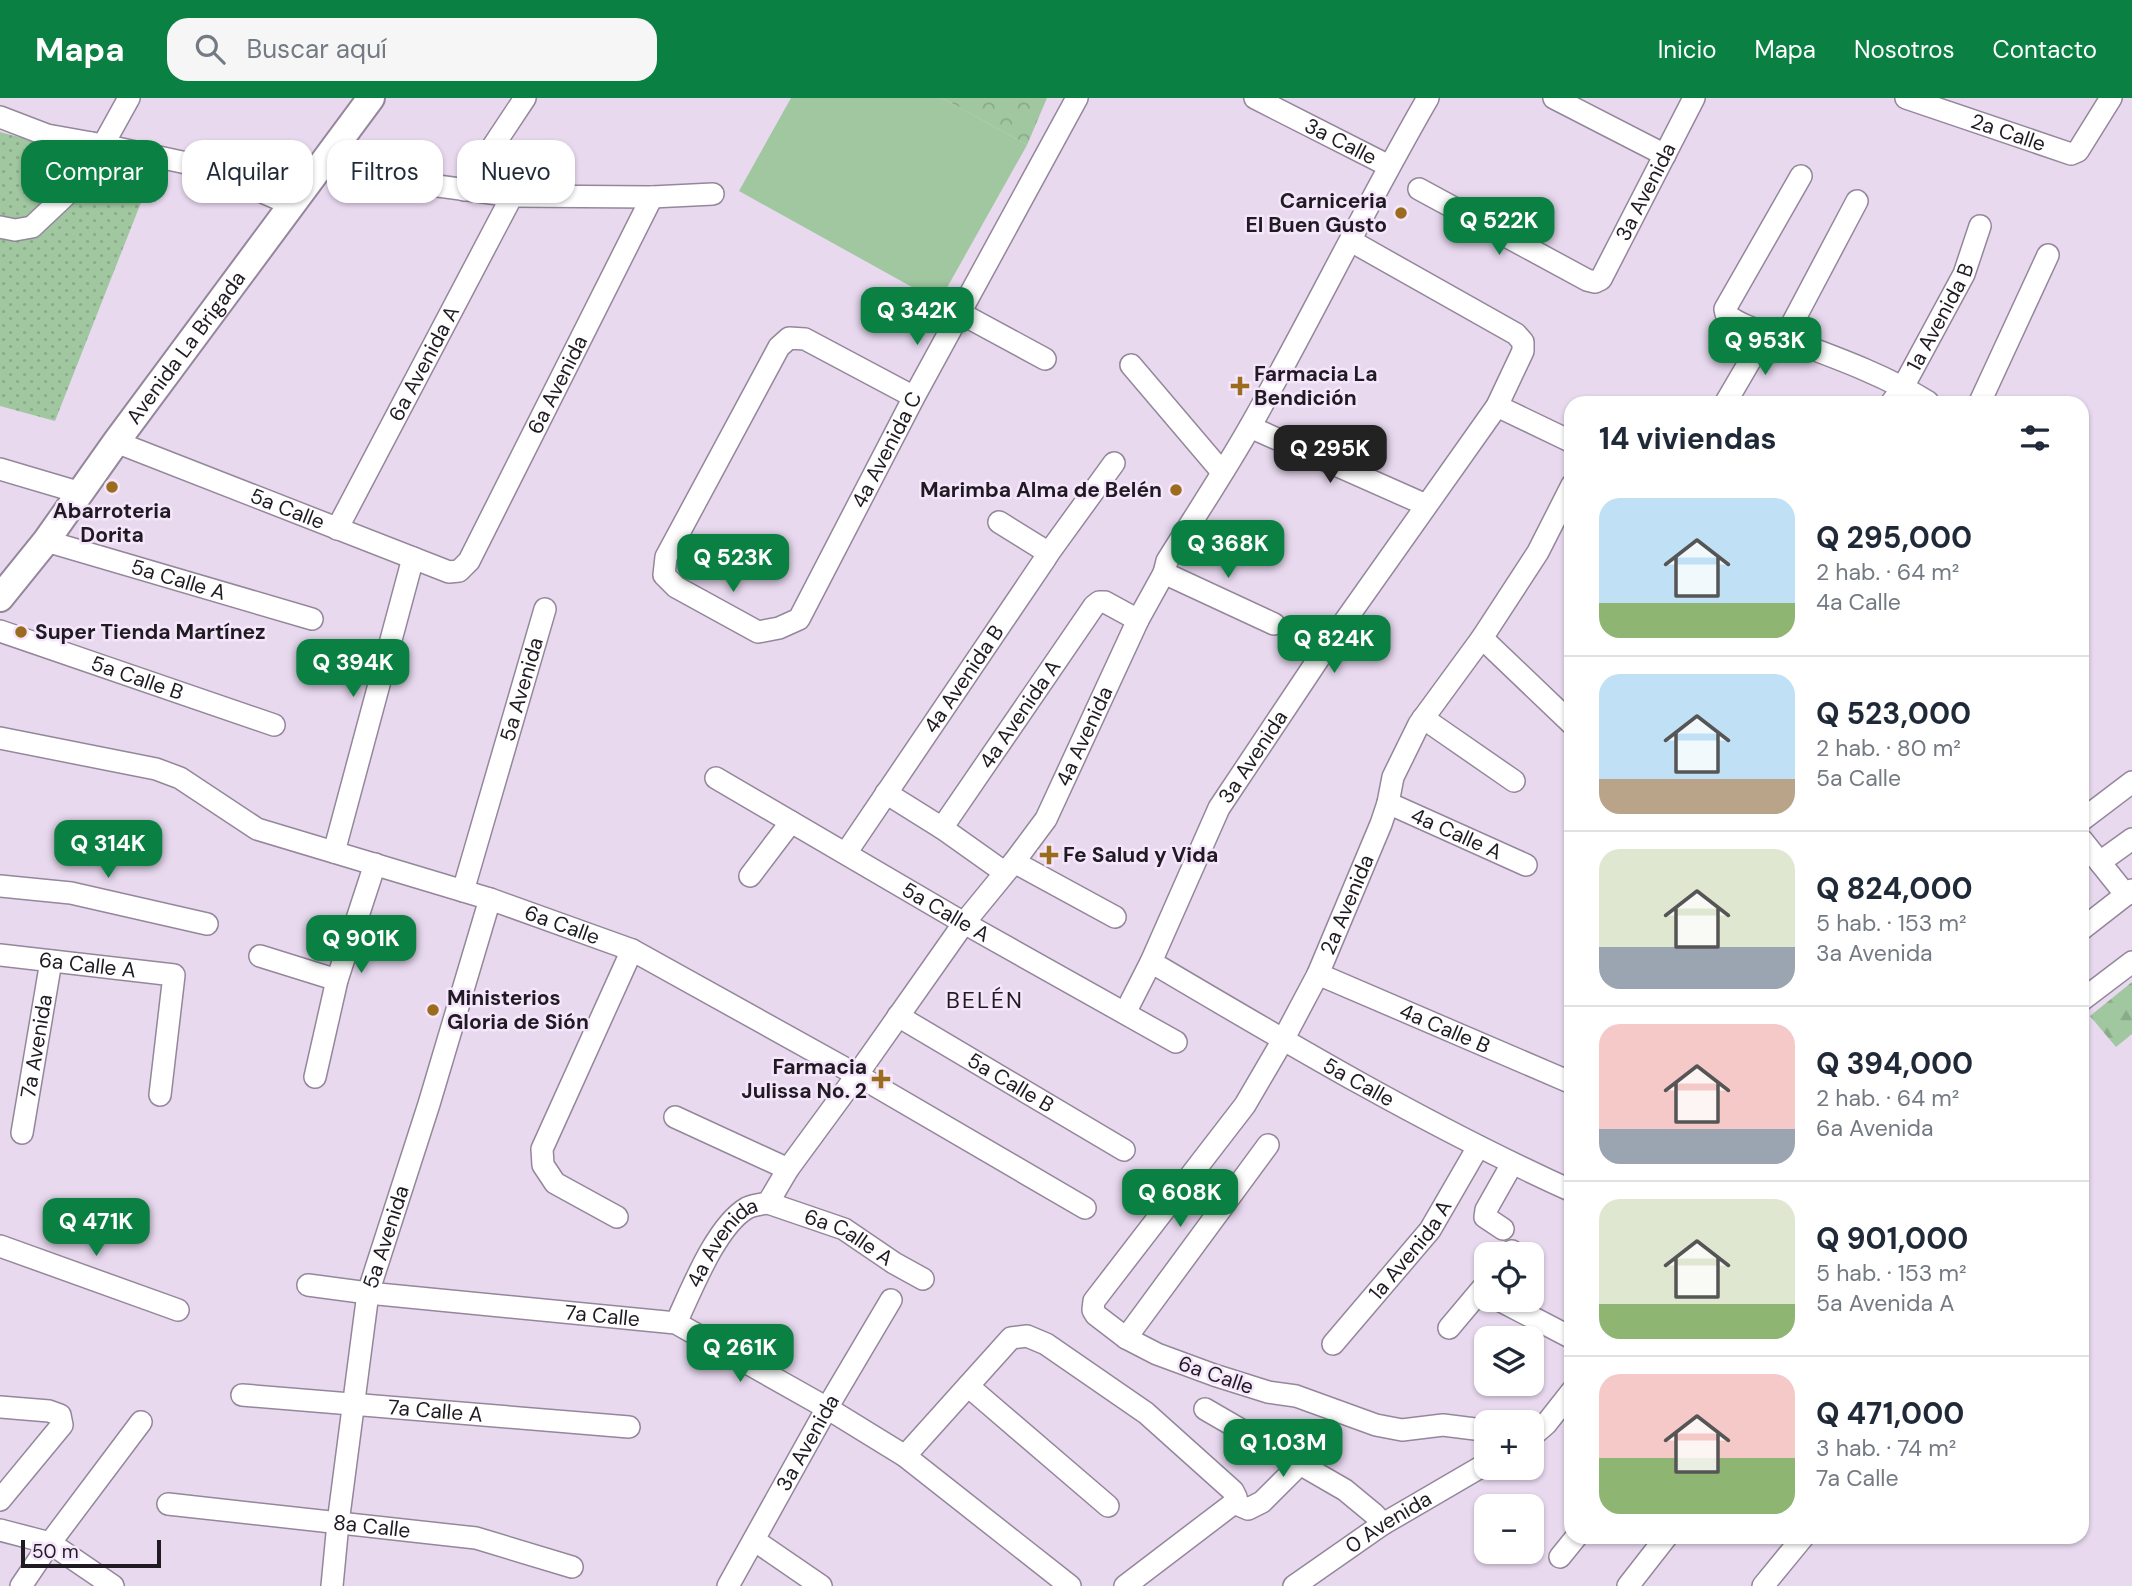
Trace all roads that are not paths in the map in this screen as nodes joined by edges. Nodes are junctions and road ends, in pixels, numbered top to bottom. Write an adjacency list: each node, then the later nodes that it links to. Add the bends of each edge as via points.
1 (129, 98): 13 (street)
2 (371, 98): 17 (main road, Avenida La Brigada)
3 (525, 98): 14 (street)
4 (1077, 98): 33 (street, 4a Avenida C)
5 (1255, 98): 18 (street, 3a Calle)
6 (1428, 98): 18 (street, 4a Avenida)
7 (1554, 98): 15 (street)
8 (1694, 98): 15 (street, 3a Avenida)
9 (2111, 98): 10 (street, 2a Calle, via 2078,151 2071,154)
10 (1912, 99)
11 (1, 121): 12 (street)
12 (75, 140)
13 (100, 140)
14 (497, 140)
15 (1665, 155): 21 (street, 3a Avenida, via 1601,279 1595,282)
16 (168, 159): 28 (street, via 205,167)
17 (324, 162): 20 (street, via 341,173); 28 (main road, Avenida La Brigada)
18 (1389, 166): 31 (street, 4a Avenida)
19 (1801, 176): 34 (street, via 1725,310)
20 (457, 189)
21 (1419, 189)
22 (713, 194): 24 (street)
23 (575, 196): 24 (street)
24 (652, 197): 57 (street, 6a Avenida, via 469,561)
25 (1857, 201): 35 (street)
26 (57, 203): 30 (street, via 32,227)
27 (508, 203): 53 (street, 6a Avenida A)
28 (292, 205): 45 (main road, Avenida La Brigada)
29 (1980, 226): 38 (street, 1a Avenida B, via 1964,274)
30 (0, 227)
31 (1351, 241): 42 (street, 3a Avenida, via 1516,334 1523,351); 43 (street, 4a Avenida)
32 (2048, 255): 40 (street)
33 (960, 313): 36 (street); 41 (street, 4a Avenida C)
34 (1763, 332): 35 (street); 39 (street)
35 (1784, 339): 38 (street)
36 (1045, 359)
37 (1130, 365): 48 (street)
38 (1898, 395)
39 (1730, 396)
40 (1983, 396)
41 (914, 397): 41 (street, 4a Avenida C, via 799,619 758,632 676,587 664,575 666,557 779,347 789,338 805,339)
42 (1497, 406): 44 (street); 51 (street, 3a Avenida)
43 (1250, 427): 48 (street, 4a Avenida); 51 (street)
44 (1564, 438)
45 (116, 442): 49 (main road, Avenida La Brigada); 53 (street, 5a Calle)
46 (1114, 463): 55 (street, 4a Avenida B)
47 (0, 469): 49 (street)
48 (1222, 472): 58 (street, 4a Avenida)
49 (80, 493): 54 (main road, Avenida La Brigada)
50 (1564, 501): 65 (street, 2a Avenida, via 1538,552)
51 (1426, 505): 99 (street, 3a Avenida, via 1219,808)
52 (999, 522): 55 (street)
53 (337, 529): 56 (street, 5a Calle)
54 (46, 541): 59 (main road, Avenida La Brigada); 61 (street, 5a Calle A)
55 (1048, 554): 73 (street, 4a Avenida B)
56 (413, 558): 57 (street, 5a Calle, via 449,572); 80 (street)
57 (459, 571)
58 (1164, 573): 62 (street, 4a Avenida); 63 (street)
59 (0, 598)
60 (545, 609): 88 (street, 5a Avenida)
61 (312, 619)
62 (1138, 620): 77 (street, 4a Avenida A, via 1105,602 1094,606); 85 (street, 4a Avenida, via 1046,819)
63 (1274, 624)
64 (0, 631): 68 (street, 5a Calle B)
65 (1482, 638): 66 (street); 67 (street, 2a Avenida)
66 (1564, 716)
67 (1423, 719): 71 (street); 74 (street, 2a Avenida, via 1393,777)
68 (274, 725)
69 (0, 738): 80 (street, 6a Calle, via 156,769 180,778 257,829)
70 (716, 778): 76 (street, 5a Calle A)
71 (1514, 781)
72 (2132, 782): 75 (street)
73 (886, 793): 77 (street); 81 (street, 4a Avenida B)
74 (1388, 803): 84 (street, 4a Calle A); 101 (street, 2a Avenida)
75 (2089, 815)
76 (791, 822): 81 (street, 5a Calle A); 86 (street)
77 (942, 828): 85 (street)
78 (2132, 839): 82 (street)
79 (2089, 849): 82 (street)
80 (334, 852): 83 (street, 6a Calle)
81 (846, 853): 92 (street, 5a Calle A)
82 (2100, 862): 89 (street)
83 (375, 864): 88 (street, 6a Calle); 102 (street)
84 (1526, 865)
85 (1009, 867): 91 (street); 92 (street, 4a Avenida)
86 (750, 876)
87 (0, 886): 93 (street, via 71,893)
88 (463, 891): 90 (street, 6a Calle)
89 (2129, 893): 94 (street)
90 (490, 899): 95 (street, 6a Calle); 127 (street, 5a Avenida)
91 (1115, 917)
92 (964, 923): 104 (street, 5a Calle A); 105 (street, 4a Avenida)
93 (207, 924)
94 (2089, 924)
95 (632, 950): 108 (street, 6a Calle); 122 (street, via 542,1149 543,1165 555,1183)
96 (0, 955): 98 (street, 6a Calle A)
97 (260, 956): 102 (street)
98 (51, 961): 111 (street, 6a Calle A, via 174,975); 113 (street, 7a Avenida)
99 (1151, 962): 104 (street, 3a Avenida); 106 (street, 5a Calle)
100 (2132, 962): 103 (street)
101 (1318, 974): 106 (street, 2a Avenida); 110 (street, 4a Calle B)
102 (337, 980): 109 (street)
103 (2089, 995)
104 (1125, 1013): 107 (street, 5a Calle A)
105 (898, 1016): 108 (street, 4a Avenida); 116 (street, 5a Calle B)
106 (1283, 1040): 115 (street, 5a Calle); 131 (street, 2a Avenida, via 1245,1105 1094,1301)
107 (1176, 1042)
108 (857, 1075): 118 (street, 4a Avenida); 121 (street, 6a Calle)
109 (315, 1077)
110 (1564, 1080)
111 (160, 1095)
112 (675, 1117): 118 (street)
113 (22, 1133)
114 (1268, 1145): 136 (street)
115 (1478, 1147): 117 (street, 5a Calle); 137 (street, 1a Avenida A, via 1430,1230)
116 (1125, 1150)
117 (1512, 1164): 119 (street, 5a Calle); 123 (street, via 1485,1217)
118 (789, 1169): 120 (street, 4a Avenida)
119 (1564, 1187)
120 (768, 1203): 125 (street, 6a Calle A, via 844,1229); 133 (street, 4a Avenida, via 749,1207 731,1220 701,1269)
121 (1085, 1208)
122 (617, 1217)
123 (1503, 1229)
124 (0, 1247): 130 (street)
125 (923, 1279)
126 (308, 1285): 127 (street, 7a Calle)
127 (368, 1293): 133 (street, 7a Calle); 141 (street, 5a Avenida)
128 (891, 1300): 143 (street, 3a Avenida)
129 (1474, 1305): 134 (street)
130 (178, 1310)
131 (1093, 1310): 136 (street, 6a Calle)
132 (1525, 1312): 135 (street)
133 (677, 1323): 143 (street, 7a Calle)
134 (1449, 1328)
135 (1564, 1334)
136 (1126, 1338): 148 (street, 6a Calle, via 1214,1375 1296,1396 1376,1425 1402,1430 1443,1425)
137 (1333, 1344)
138 (968, 1386): 149 (street); 153 (street, via 1011,1338 1027,1336 1046,1344 1146,1413 1233,1491); 155 (street)
139 (242, 1395): 141 (street, 7a Calle A)
140 (1564, 1401): 146 (street)
141 (354, 1405): 147 (street, 7a Calle A); 156 (street, 5a Avenida)
142 (0, 1407): 152 (street, via 49,1411 60,1415 61,1424)
143 (827, 1408): 149 (street, 7a Calle); 159 (street, 3a Avenida)
144 (1205, 1409): 150 (street)
145 (141, 1422): 160 (street)
146 (1544, 1426)
147 (629, 1427)
148 (1474, 1429)
149 (905, 1456): 172 (street, 7a Calle)
150 (1300, 1464): 153 (street, via 1262,1502 1248,1509); 157 (street, via 1345,1490)
151 (1474, 1471): 157 (street, 0 Avenida)
152 (0, 1500)
153 (1234, 1503): 173 (street)
154 (168, 1504): 156 (street, 8a Calle)
155 (1108, 1506)
156 (338, 1524): 165 (street, 8a Calle, via 476,1538); 169 (street, 5a Avenida)
157 (1383, 1524): 174 (street, 0 Avenida)
158 (0, 1530): 160 (street)
159 (754, 1540): 170 (street, 3a Avenida); 171 (street)
160 (50, 1543): 167 (street); 168 (street)
161 (1571, 1544): 164 (street)
162 (1661, 1544): 175 (street)
163 (1799, 1544): 166 (street)
164 (1560, 1557)
165 (572, 1567)
166 (1774, 1583)
167 (21, 1586)
168 (113, 1586)
169 (332, 1586)
170 (728, 1586)
171 (821, 1586)
172 (1070, 1586)
173 (1125, 1586)
174 (1294, 1586)
175 (1628, 1586)

